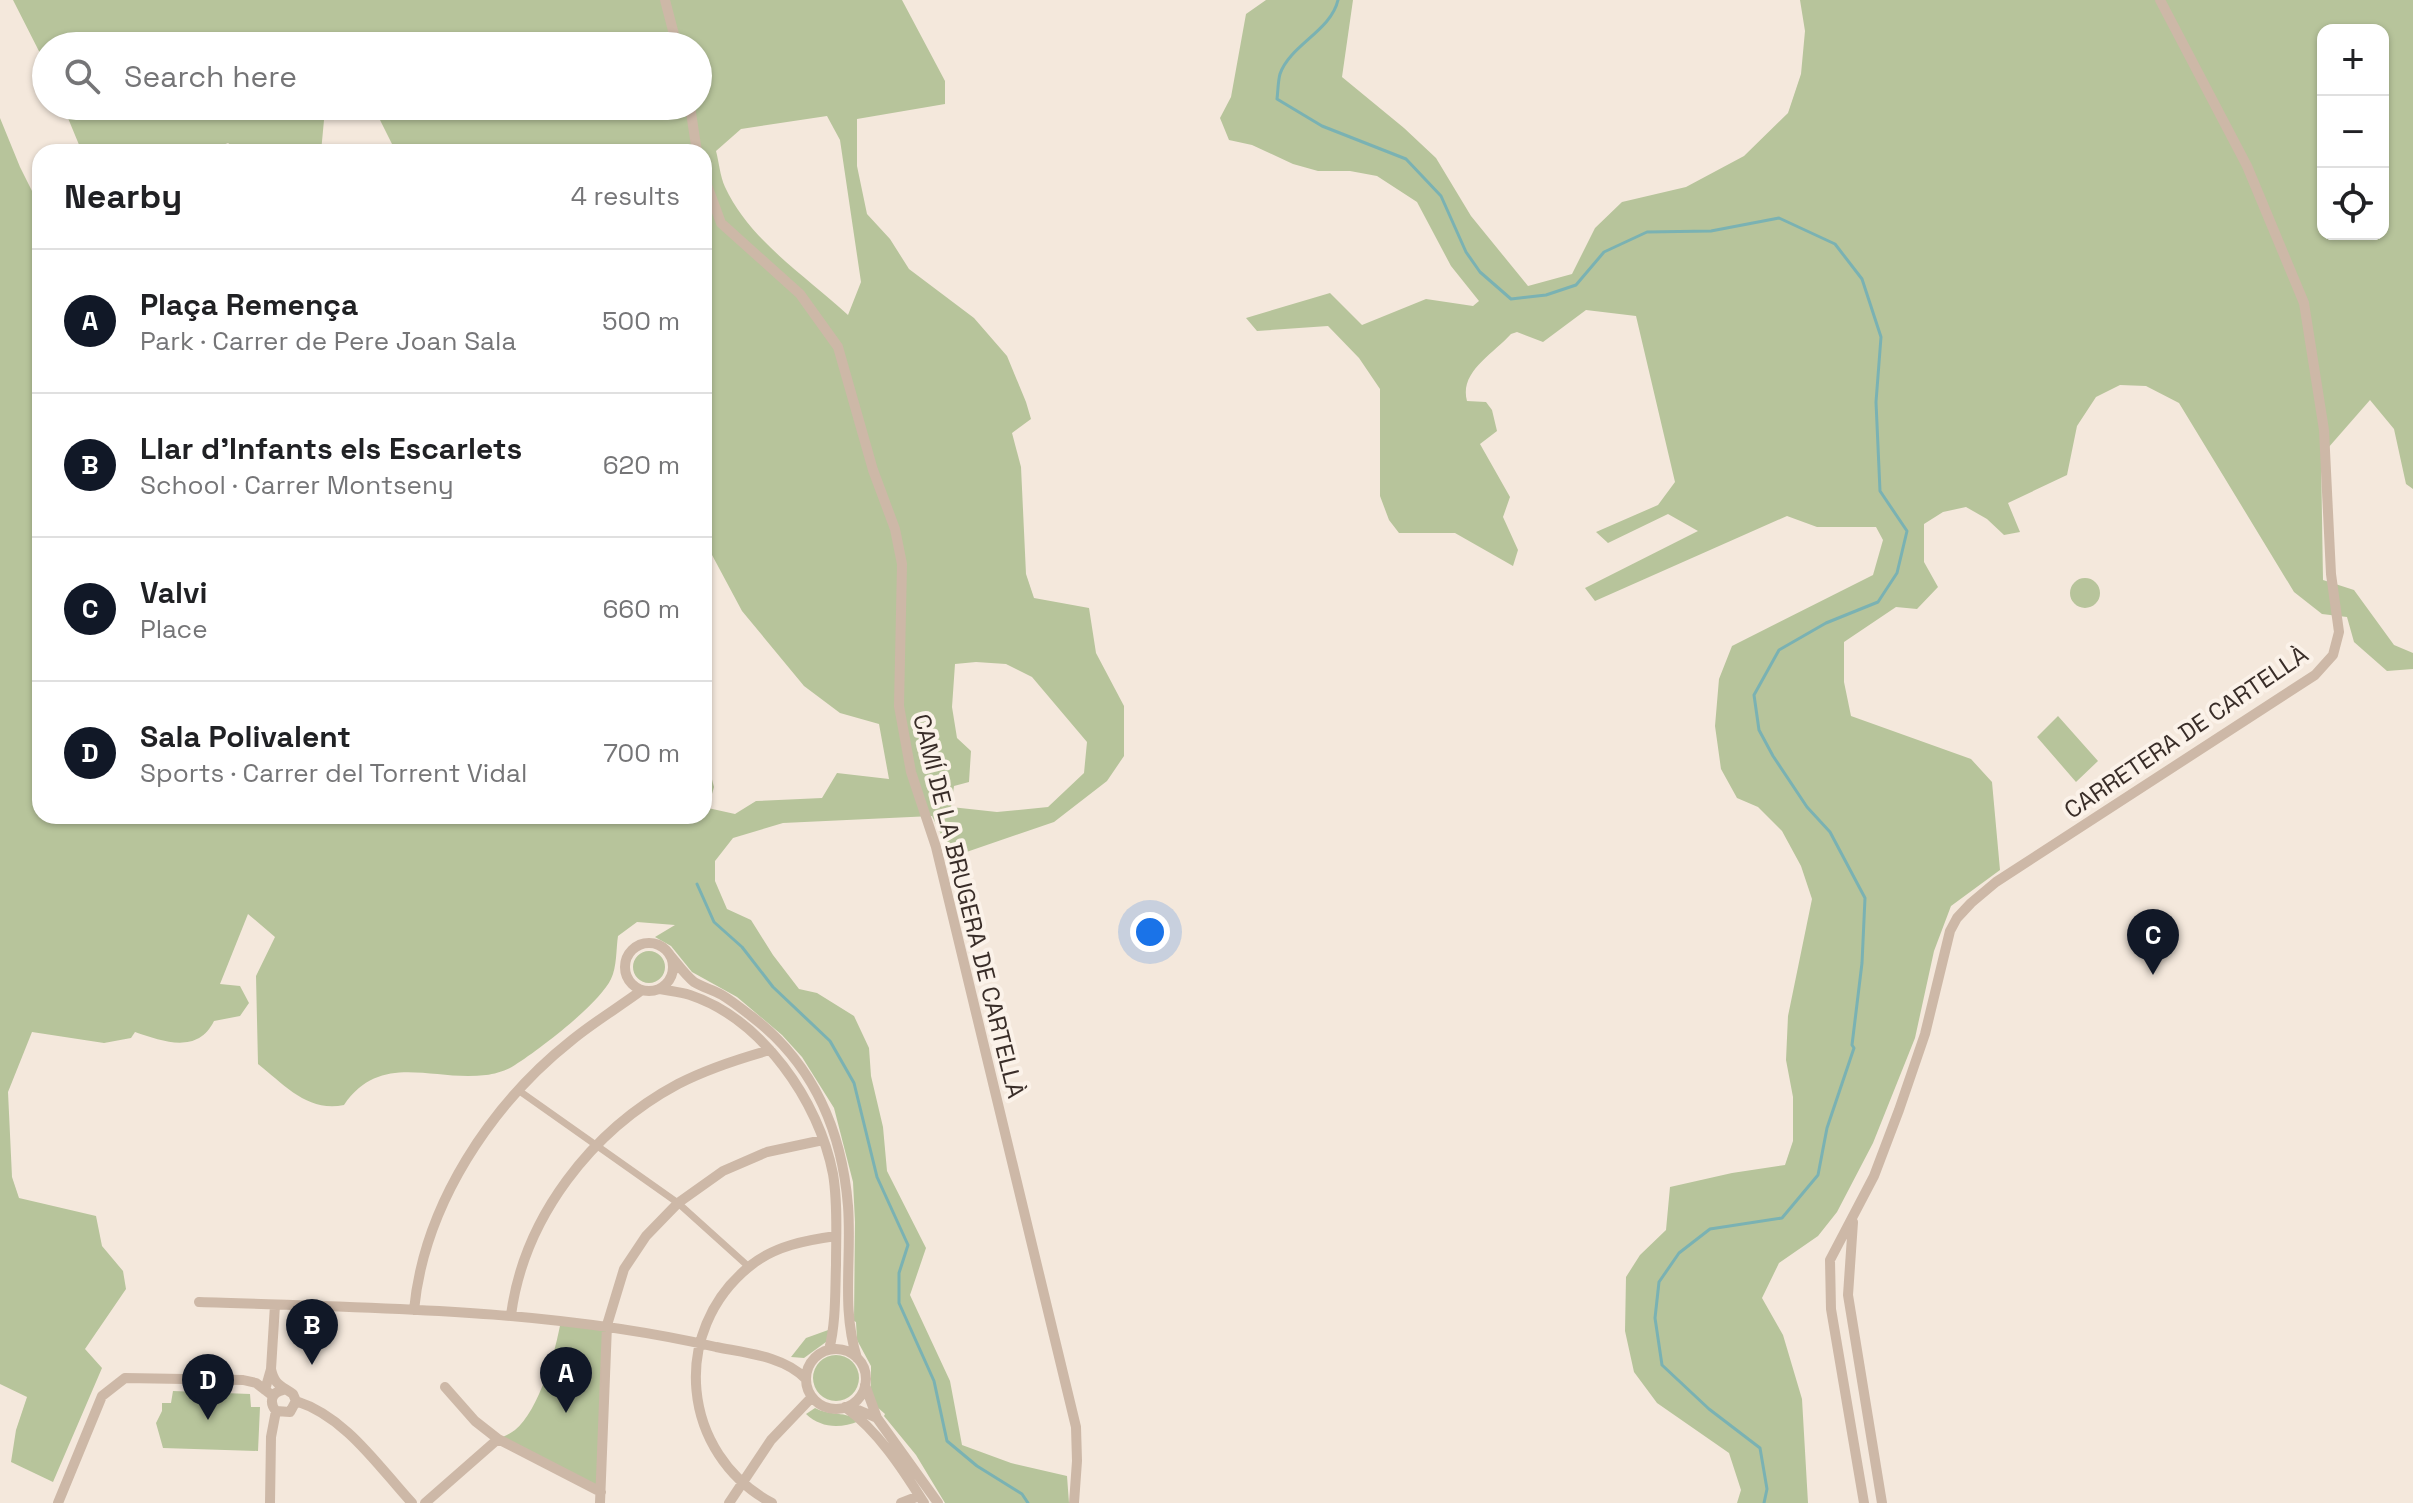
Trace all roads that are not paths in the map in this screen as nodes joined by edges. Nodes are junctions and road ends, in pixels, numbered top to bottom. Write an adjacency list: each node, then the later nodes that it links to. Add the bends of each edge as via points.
1 (665, 0): 3 (street)
2 (2160, 0): 16 (street, CARRETERA DE CARTELLÀ, via 2247,166 2304,303 2324,430 2338,643 2315,675 1996,882 1957,918 1925,1034)
3 (673, 32)
4 (692, 120): 5 (street)
5 (696, 144)
6 (712, 199): 54 (street, CAMÍ DE LA BRUGERA DE CARTELLÀ, via 721,223 800,294 838,347 895,529 902,564 899,706 911,772 936,847 1076,1427)
7 (669, 954): 8 (street); 9 (street, via 671,977); 10 (street, via 649,943 631,951 625,970)
8 (693, 981): 9 (street); 26 (street, via 720,994 787,1048 835,1129 846,1174)
9 (662, 987): 10 (street); 11 (street, via 718,1009)
10 (642, 990): 12 (street, via 572,1040)
11 (770, 1050): 13 (street, via 810,1106); 14 (street, via 679,1083)
12 (518, 1090): 14 (street); 23 (street, via 467,1159 442,1209 419,1275)
13 (823, 1140): 15 (street, via 767,1152 723,1171); 17 (street, via 833,1174)
14 (597, 1145): 15 (street); 24 (street, via 540,1223 521,1267)
15 (678, 1203): 20 (street); 25 (street, via 624,1269)
16 (1853, 1222): 18 (street, CARRETERA DE CARTELLÀ); 19 (street, CARRETERA DE CARTELLÀ)
17 (836, 1236): 20 (street, via 781,1249); 28 (street)
18 (1830, 1260): 19 (street); 55 (street, via 1831,1309)
19 (1849, 1261): 56 (street, CARRETERA DE CARTELLÀ, via 1848,1295)
20 (749, 1267): 27 (street, via 728,1288)
21 (199, 1302): 22 (street)
22 (275, 1305): 23 (street); 32 (street)
23 (414, 1310): 24 (street)
24 (511, 1315): 25 (street)
25 (607, 1325): 27 (street); 44 (street)
26 (848, 1325): 28 (street); 30 (street)
27 (701, 1343): 31 (street); 43 (street, via 695,1383 702,1426)
28 (832, 1350): 29 (street); 30 (street)
29 (815, 1358): 31 (street); 33 (street)
30 (857, 1358): 34 (street)
31 (786, 1363): 33 (street)
32 (271, 1369): 36 (street); 36 (street)
33 (806, 1379): 37 (street)
34 (865, 1385): 39 (street); 41 (street)
35 (445, 1387): 42 (street)
36 (274, 1392): 38 (street, via 290,1391); 40 (street); 46 (street, via 243,1380 125,1378 102,1396)
37 (812, 1397): 39 (street, via 827,1407); 43 (street, via 771,1440)
38 (296, 1401): 40 (street, via 290,1412); 48 (street, via 341,1426)
39 (847, 1406): 41 (street); 45 (street, via 895,1459)
40 (276, 1411): 47 (street)
41 (877, 1418): 53 (street)
42 (498, 1439): 44 (street); 49 (street)
43 (741, 1483): 50 (street); 51 (street)
44 (601, 1498)
45 (921, 1499): 52 (street)
46 (58, 1503)
47 (270, 1503)
48 (412, 1503)
49 (425, 1503)
50 (729, 1503)
51 (772, 1503)
52 (901, 1503)
53 (938, 1503)
54 (1074, 1503)
55 (1864, 1503)
56 (1882, 1503)

